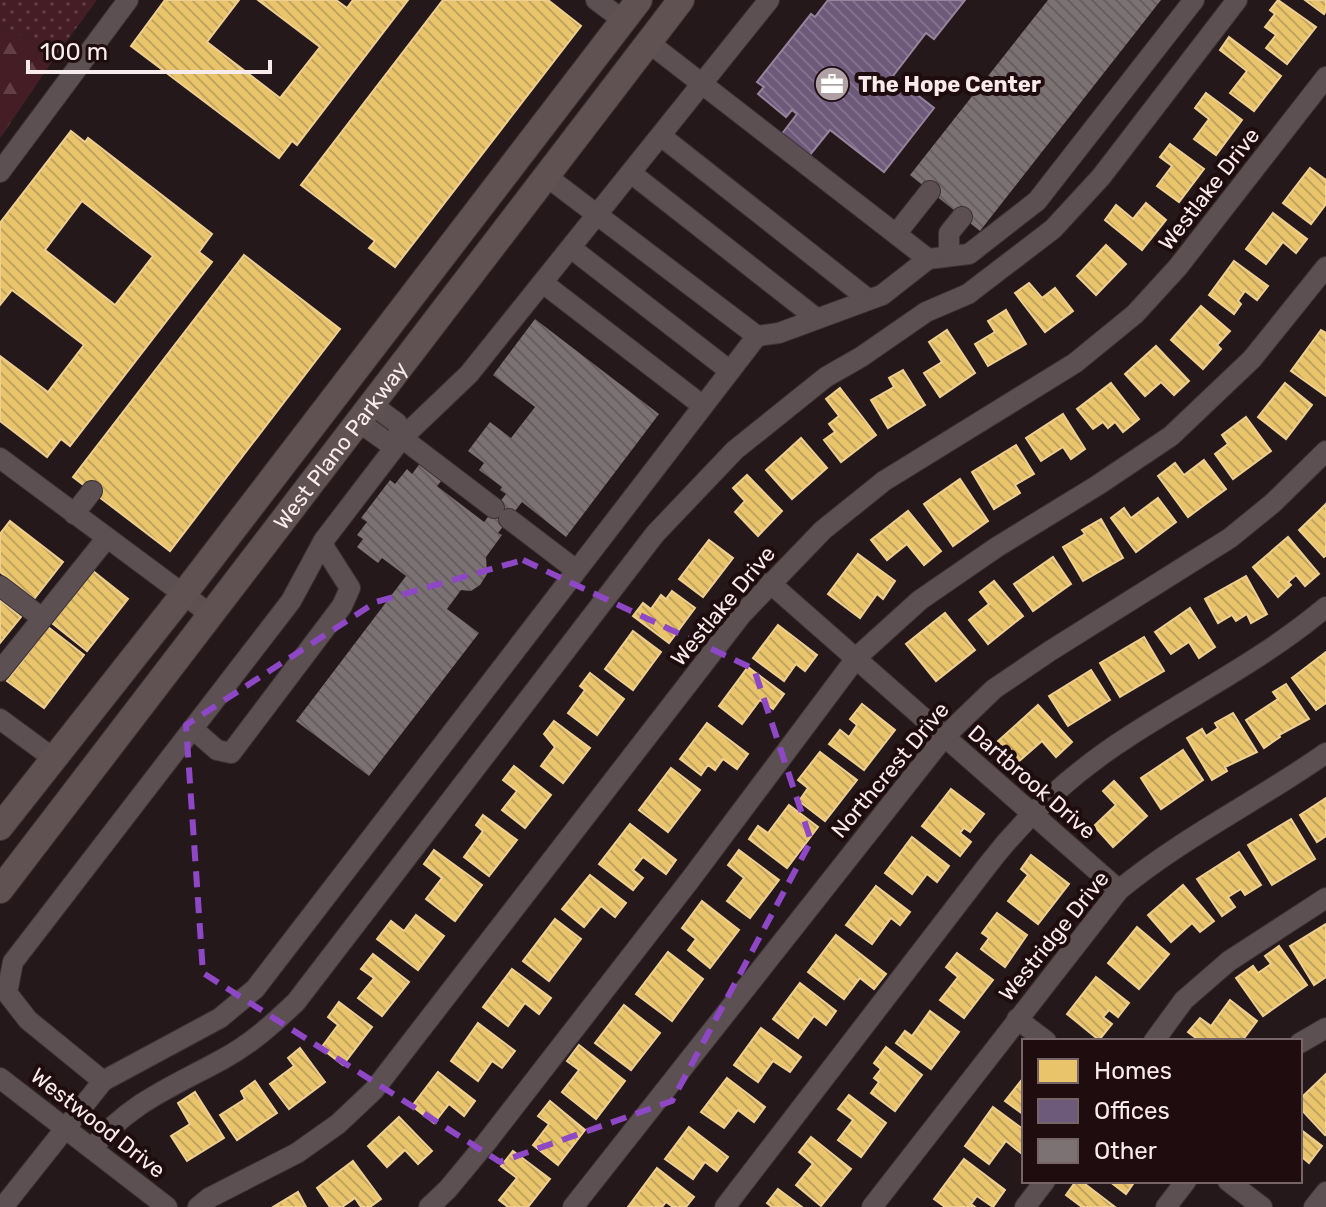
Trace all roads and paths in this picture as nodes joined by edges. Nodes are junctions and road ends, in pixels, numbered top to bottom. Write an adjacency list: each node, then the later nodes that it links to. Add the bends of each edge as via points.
1 (128, 0): 13 (street)
2 (596, 0): 8 (street)
3 (650, 0): 9 (main road, via 640,17)
4 (681, 0): 9 (main road, West Plano Parkway)
5 (769, 0): 11 (street)
6 (1194, 0): 21 (street, via 1037,201 969,254)
7 (1237, 0): 65 (street, via 1101,177 1053,229 968,294 926,312 826,377 735,450 684,502 296,1002 226,1058 129,1110)
8 (631, 10): 28 (main road, West Plano Parkway)
9 (645, 46): 11 (street); 15 (main road, West Plano Parkway)
10 (1326, 77): 39 (street, Westlake Drive, via 1135,314 1075,363 884,481 823,530)
11 (702, 84): 12 (street); 19 (street)
12 (661, 136): 14 (street); 24 (street)
13 (0, 172)
14 (631, 173): 17 (street); 25 (street)
15 (546, 176): 17 (street); 30 (main road, West Plano Parkway)
16 (930, 191): 19 (street)
17 (597, 215): 20 (street); 26 (street)
18 (962, 217): 21 (street)
19 (896, 234): 21 (street)
20 (571, 248): 23 (street); 27 (street)
21 (938, 258): 24 (street)
22 (1326, 267): 45 (street, via 1252,359 1171,436 920,600)
23 (543, 283): 29 (street); 31 (street, via 469,374)
24 (868, 299): 25 (street)
25 (816, 318): 26 (street)
26 (757, 336): 27 (street)
27 (730, 371): 29 (street)
28 (335, 397): 30 (main road); 41 (main road, West Plano Parkway)
29 (703, 406): 38 (street)
30 (365, 413): 31 (street, via 378,409 397,423); 43 (main road, West Plano Parkway)
31 (402, 438): 37 (street); 38 (street)
32 (1326, 451): 49 (street, Northcrest Drive, via 1230,538 994,689)
33 (0, 458): 35 (street)
34 (92, 491): 35 (street)
35 (74, 514): 36 (street)
36 (106, 539): 41 (street); 44 (street)
37 (322, 544): 48 (street, via 291,601); 48 (street, via 350,588 342,606 231,753 217,750)
38 (576, 570): 63 (street, via 255,989 220,1018)
39 (770, 583): 45 (street, Dartbrook Drive); 72 (street, Westlake Drive, via 374,1090 297,1153)
40 (0, 586): 44 (street)
41 (183, 595): 43 (street); 51 (main road, West Plano Parkway)
42 (1326, 607): 52 (street, via 1299,630 1128,736)
43 (210, 614): 54 (main road, West Plano Parkway)
44 (42, 618): 46 (street)
45 (857, 657): 49 (street, Dartbrook Drive); 73 (street, via 486,1143)
46 (0, 671)
47 (0, 719): 51 (street)
48 (193, 729): 63 (street, via 13,962 7,993 28,1020)
49 (944, 737): 52 (street, Dartbrook Drive); 74 (street, Northcrest Drive)
50 (1326, 753): 55 (street, Westridge Drive, via 1153,861)
51 (53, 758): 53 (main road, West Plano Parkway)
52 (1031, 814): 55 (street, Dartbrook Drive); 75 (street)
53 (0, 827)
54 (0, 890)
55 (1119, 890): 57 (street, Westridge Drive)
56 (1326, 898): 60 (street, via 1229,961 1184,1000)
57 (1017, 1019): 59 (street); 76 (street, Westridge Drive)
58 (1326, 1028): 61 (street)
59 (1043, 1039)
60 (1155, 1039)
61 (1302, 1042)
62 (0, 1078): 64 (street, Westwood Drive)
63 (103, 1081): 64 (street)
64 (65, 1128): 65 (street, Westwood Drive); 70 (street)
65 (92, 1149): 71 (street, Westwood Drive)
66 (1043, 1183): 77 (street)
67 (1184, 1183): 78 (street)
68 (1231, 1183): 79 (street)
69 (1326, 1192): 80 (street)
70 (3, 1207)
71 (167, 1207)
72 (198, 1207)
73 (429, 1207)
74 (573, 1207)
75 (725, 1207)
76 (872, 1207)
77 (1025, 1207)
78 (1166, 1207)
79 (1262, 1207)
80 (1314, 1207)

